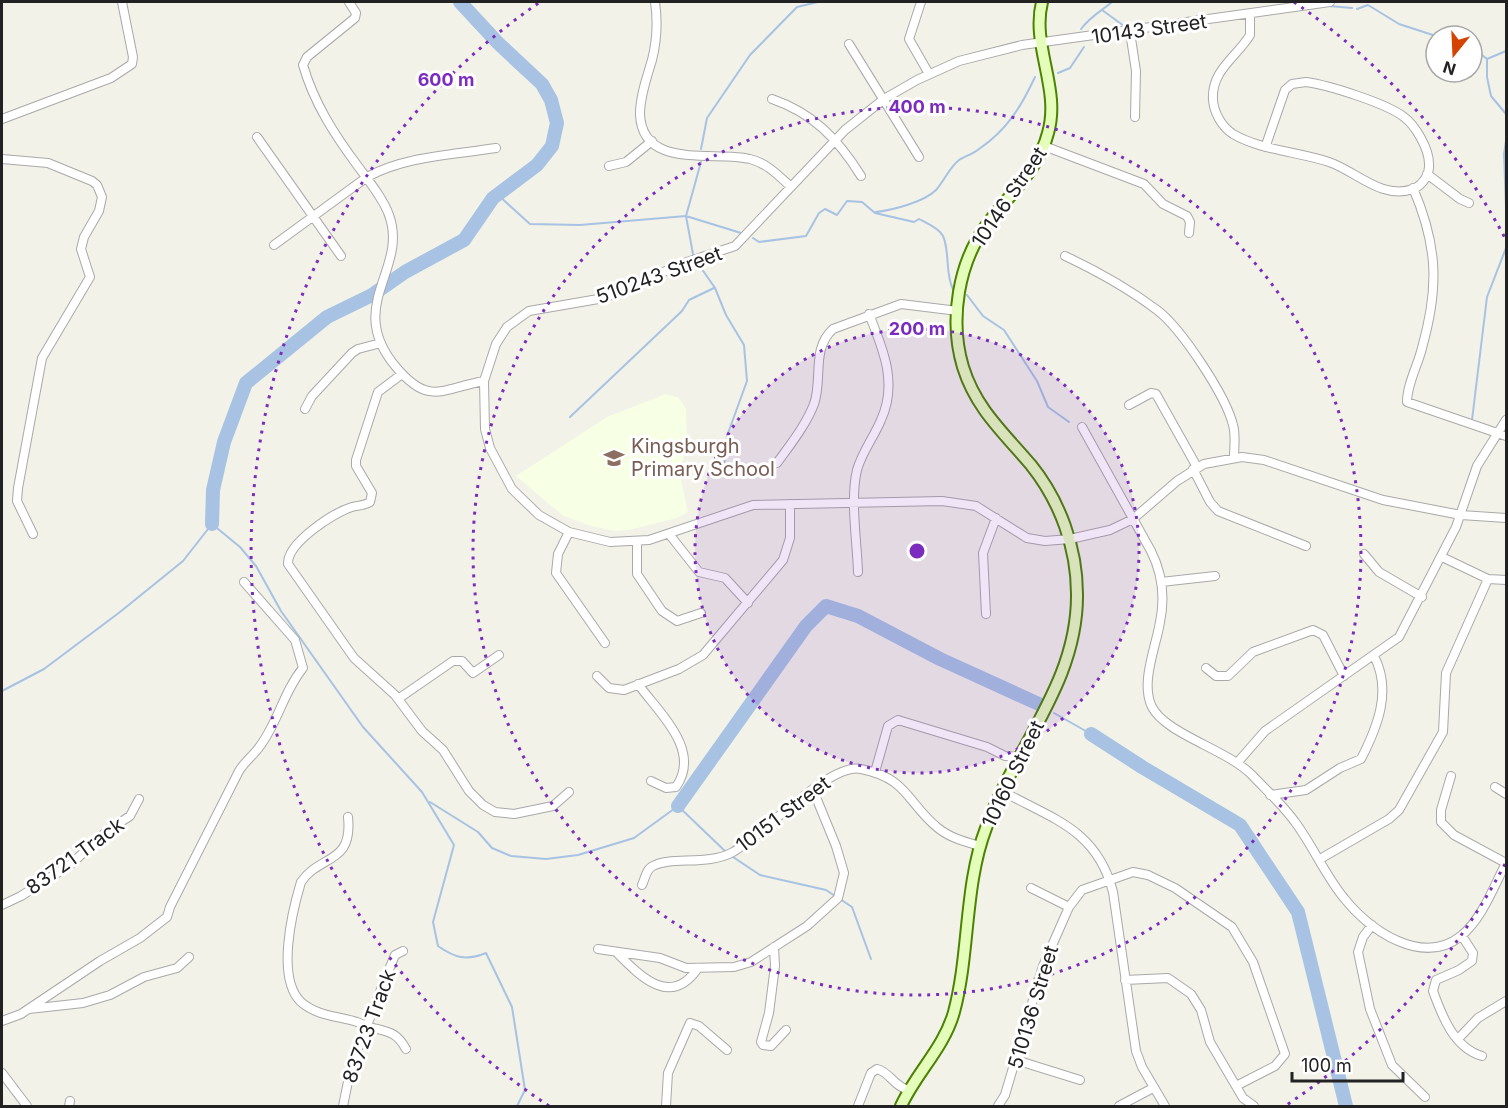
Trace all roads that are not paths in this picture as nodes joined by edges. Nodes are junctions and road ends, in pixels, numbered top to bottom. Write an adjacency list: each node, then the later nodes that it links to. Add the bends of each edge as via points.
1 (122, 2): 15 (street, via 132,64 111,78)
2 (350, 2): 27 (street, via 355,18 307,57 303,65 324,116)
3 (655, 2): 18 (street, via 656,41 640,113)
4 (921, 2): 11 (street, via 909,39)
5 (1042, 2): 9 (street, 10146 Street)
6 (1330, 2): 7 (street, 10143 Street)
7 (1250, 14): 8 (street, 10143 Street); 19 (street, via 1250,35 1221,69 1213,100 1226,128 1237,136)
8 (1130, 32): 9 (street, 10143 Street); 14 (street, via 1136,71)
9 (1040, 43): 11 (street, 510243 Street, via 970,58); 20 (street, 10146 Street, via 1052,102)
10 (849, 44): 13 (street)
11 (929, 74): 13 (street, 510243 Street)
12 (772, 99): 17 (street, via 807,114)
13 (884, 99): 17 (street, 510243 Street); 22 (street)
14 (1135, 117)
15 (2, 119)
16 (257, 137): 31 (street)
17 (836, 140): 26 (street); 28 (street, 510243 Street)
18 (652, 141): 24 (street, via 631,159); 28 (street, via 676,154 756,161)
19 (1266, 145): 25 (street, via 1285,90 1292,84 1311,83 1403,116 1425,147 1430,163); 29 (street, via 1338,166 1378,188)
20 (1044, 146): 32 (street, via 1144,184 1163,204 1186,216); 36 (street, 10146 Street, via 1032,169 976,242 963,273)
21 (496, 148): 27 (street, via 394,164)
22 (919, 157)
23 (2, 159): 57 (street, via 53,165 92,181 102,197 81,249 90,269 88,284 45,350 37,378 16,496)
24 (609, 166)
25 (1427, 174): 29 (street); 30 (street)
26 (861, 176)
27 (367, 177): 31 (street); 38 (street, via 389,215 392,233 374,312)
28 (791, 187): 40 (street, 510243 Street, via 729,249 684,262 604,298 540,308 520,316 496,344)
29 (1413, 188): 45 (street, via 1431,233 1434,265 1424,341 1407,402)
30 (1469, 203)
31 (314, 216): 33 (street); 34 (street)
32 (1189, 233)
33 (274, 245)
34 (341, 256)
35 (1065, 256): 47 (street, via 1111,280 1158,311 1171,325 1200,360 1230,416)
36 (957, 310): 37 (street, via 902,304); 59 (street, 10146 Street, via 959,349 976,398 994,426 1044,483)
37 (869, 314): 48 (street, via 832,329 825,338 814,404); 50 (street, via 886,360 889,391 881,420 858,468)
38 (381, 343): 39 (street); 42 (street, via 352,353)
39 (402, 374): 40 (street, via 412,386 432,393); 81 (street, via 378,392 356,460 372,493 370,502 337,514 304,536 288,559 290,568 354,658)
40 (484, 381): 56 (street, 510243 Street, via 485,429 498,467 529,506)
41 (1129, 405): 49 (street, via 1156,394)
42 (305, 409)
43 (1506, 420): 45 (street)
44 (1082, 427): 55 (street)
45 (1497, 432): 46 (street); 52 (street, via 1472,477)
46 (1506, 436)
47 (1234, 457): 49 (street); 52 (street, via 1264,460 1383,500)
48 (777, 463)
49 (1195, 468): 55 (street, 510243 Street); 61 (street, via 1218,511)
50 (856, 503): 51 (street, 510243 Street); 53 (street, 510243 Street, via 956,501 976,506); 64 (street)
51 (790, 504): 58 (street, 510243 Street, via 740,508); 71 (street, via 790,538 783,560)
52 (1461, 515): 54 (street); 63 (street)
53 (996, 518): 59 (street, 510243 Street, via 1027,538); 73 (street, via 983,553)
54 (1506, 518)
55 (1133, 519): 59 (street, 510243 Street, via 1110,530); 69 (street, via 1155,560)
56 (569, 532): 60 (street, 510243 Street, via 603,541); 74 (street, via 558,554 556,573)
57 (33, 534)
58 (669, 534): 60 (street, 510243 Street); 71 (street, via 699,572 725,579)
59 (1070, 539): 82 (street, 10160 Street, via 1077,592 1072,645 1061,679)
60 (638, 542): 72 (street, via 637,574 662,611 677,621)
61 (1306, 546)
62 (1364, 554): 70 (street, via 1379,572)
63 (1442, 557): 66 (street); 70 (street)
64 (858, 572)
65 (1215, 576): 69 (street)
66 (1488, 579): 67 (street); 96 (street, via 1446,673 1443,732 1399,810)
67 (1506, 580)
68 (244, 582): 113 (street, via 295,640 303,668 259,748 239,771 167,917)
69 (1161, 582): 83 (street, via 1162,611 1149,699 1167,724)
70 (1422, 597): 76 (street, via 1399,638)
71 (748, 603): 80 (street, via 696,660)
72 (701, 613)
73 (986, 614)
74 (605, 643)
75 (499, 655): 81 (street, via 473,673 462,661 453,661)
76 (1374, 656): 79 (street); 92 (street, via 1383,678 1382,710 1361,759 1306,790)
77 (1206, 668): 79 (street, via 1216,676 1228,676 1253,652 1313,630 1323,635)
78 (597, 676): 80 (street, via 616,691)
79 (1344, 676): 83 (street, via 1265,731)
80 (638, 684): 86 (street, via 681,743 685,755 676,788)
81 (398, 699): 90 (street, via 422,731 443,750 469,791 489,810 508,814 550,808)
82 (1020, 757): 84 (street, via 1005,756 898,720 887,729); 89 (street, 10160 Street)
83 (1237, 763): 92 (street)
84 (875, 772): 88 (street, 10151 Street, via 845,769); 95 (street, 10151 Street, via 902,787 938,829)
85 (1451, 776): 97 (street, via 1441,822 1454,835)
86 (651, 781)
87 (1495, 787): 91 (street)
88 (813, 790): 99 (street, 10151 Street, via 730,854 655,865); 105 (street, via 843,863 842,891 817,919)
89 (1002, 791): 95 (street, 10160 Street); 98 (street, via 1076,831 1098,856)
90 (569, 792)
91 (1506, 794)
92 (1270, 795): 96 (street, via 1294,819)
93 (139, 799): 101 (street, 83721 Track, via 130,816 70,865)
94 (348, 817): 115 (street, via 348,838 342,850 301,882 288,969 301,1001 322,1013)
95 (980, 846): 126 (street, 10160 Street, via 953,1014 942,1041)
96 (1320, 859): 103 (street, via 1342,896)
97 (1506, 863): 104 (street)
98 (1110, 880): 102 (street, 510136 Street, via 1082,890); 111 (street); 124 (street, 510136 Street, via 1134,872 1156,878 1225,919 1247,949 1285,1054 1275,1066)
99 (642, 885)
100 (1031, 888): 102 (street)
101 (2, 905)
102 (1069, 907): 121 (street, 510136 Street, via 1046,959)
103 (1372, 925): 104 (street, via 1418,947 1439,946); 127 (street, via 1358,952 1370,1009 1392,1065)
104 (1462, 936): 117 (street, via 1473,953 1472,961 1436,980 1432,987 1444,1024)
105 (774, 947): 110 (street, via 743,965); 116 (street, via 769,1012 760,1042 771,1046)
106 (598, 950): 108 (street)
107 (403, 951): 115 (street, 83723 Track, via 394,957)
108 (616, 952): 110 (street); 110 (street, via 638,974 662,987 681,985)
109 (189, 957): 113 (street, via 177,968 144,977 110,996)
110 (698, 968)
111 (1125, 980): 124 (street, via 1168,978 1191,994 1201,1010 1210,1042); 125 (street, via 1136,1051)
112 (1506, 1001): 117 (street, via 1478,1018)
113 (29, 1009): 114 (street)
114 (2, 1021)
115 (368, 1027): 118 (street, via 389,1030); 129 (street, 83723 Track, via 351,1067)
116 (786, 1030)
117 (1458, 1039): 120 (street)
118 (406, 1049)
119 (727, 1050): 130 (street, via 690,1023 668,1073)
120 (1482, 1056)
121 (1016, 1060): 123 (street); 133 (street, 510136 Street)
122 (2, 1073): 128 (street)
123 (1080, 1080)
124 (1236, 1086): 136 (street)
125 (1153, 1088): 134 (street); 135 (street)
126 (909, 1090): 131 (street, via 897,1086 880,1069 874,1070); 132 (street, 10160 Street)
127 (1425, 1097)
128 (27, 1107)
129 (343, 1107)
130 (666, 1107)
131 (858, 1107)
132 (901, 1107)
133 (998, 1107)
134 (1119, 1107)
135 (1165, 1107)
136 (1254, 1107)

